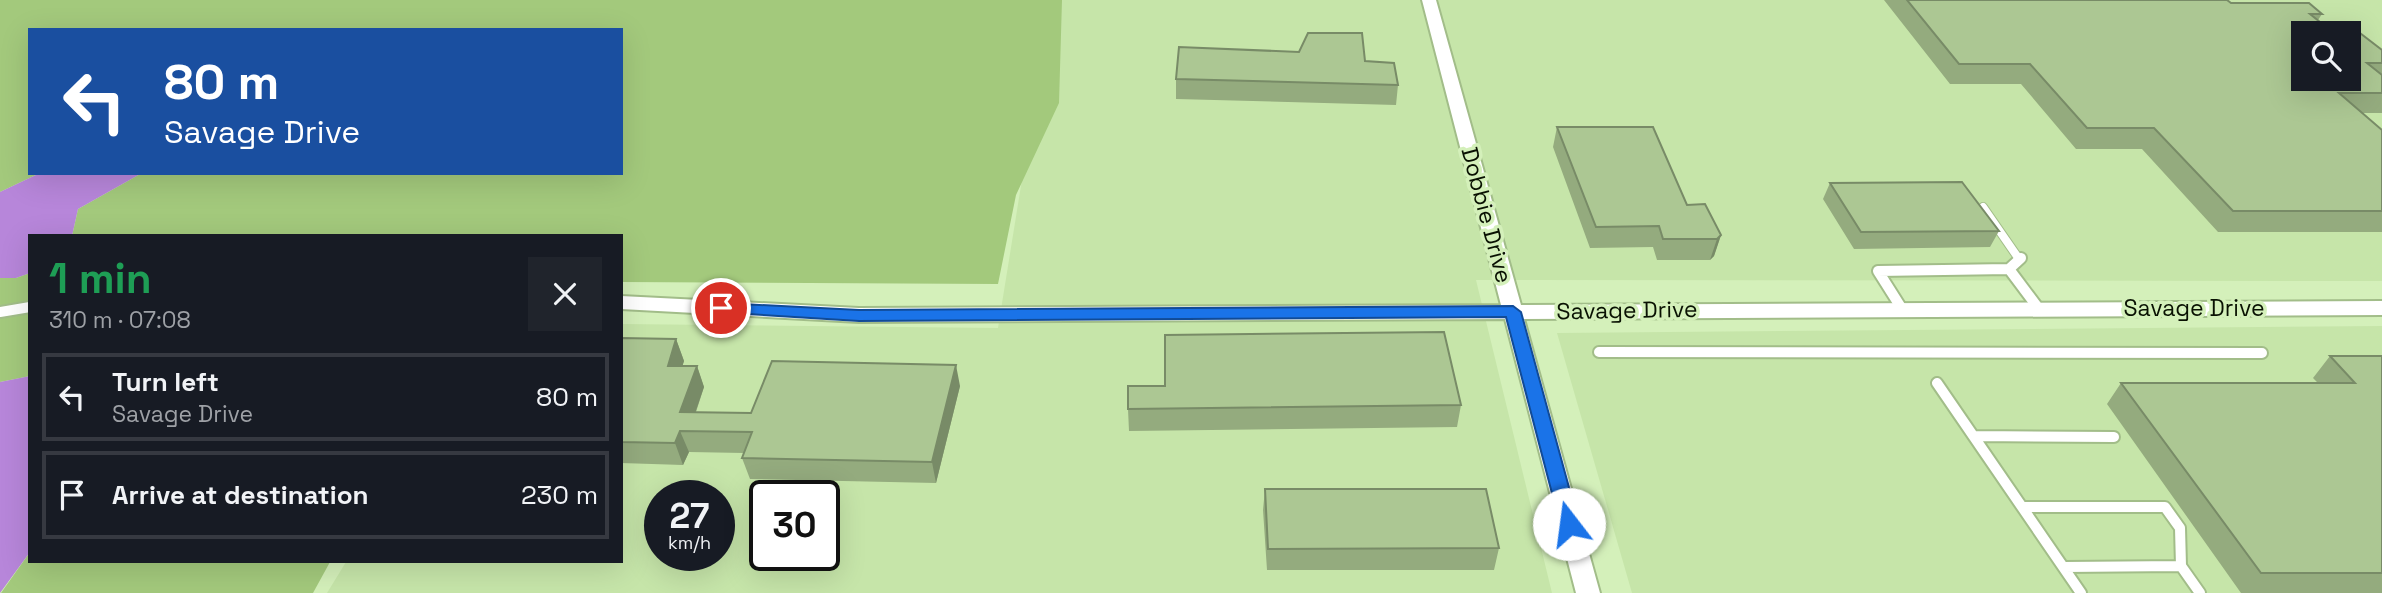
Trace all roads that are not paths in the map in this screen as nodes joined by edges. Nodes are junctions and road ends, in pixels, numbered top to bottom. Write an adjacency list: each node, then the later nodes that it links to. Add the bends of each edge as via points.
1 (1429, 0): 10 (street, Dobbie Drive)
2 (1983, 207): 3 (lane, via 2021,258)
3 (2009, 269): 7 (lane, via 1878,271); 8 (lane)
4 (623, 302): 10 (street, Savage Drive, via 859,315)
5 (28, 307): 9 (lane)
6 (2382, 308): 8 (street, Savage Drive)
7 (1902, 309): 8 (street, Savage Drive); 10 (street, Savage Drive)
8 (2039, 309)
9 (0, 312)
10 (1513, 312): 19 (street, Dobbie Drive)
11 (1599, 352): 12 (lane)
12 (2262, 353)
13 (1937, 383): 14 (lane)
14 (1974, 436): 15 (lane); 16 (lane)
15 (2114, 436)
16 (2022, 507): 17 (lane, via 2165,507 2180,528); 18 (lane)
17 (2181, 566): 18 (lane); 21 (lane)
18 (2064, 567): 20 (lane)
19 (1588, 593)
20 (2081, 593)
21 (2200, 593)

